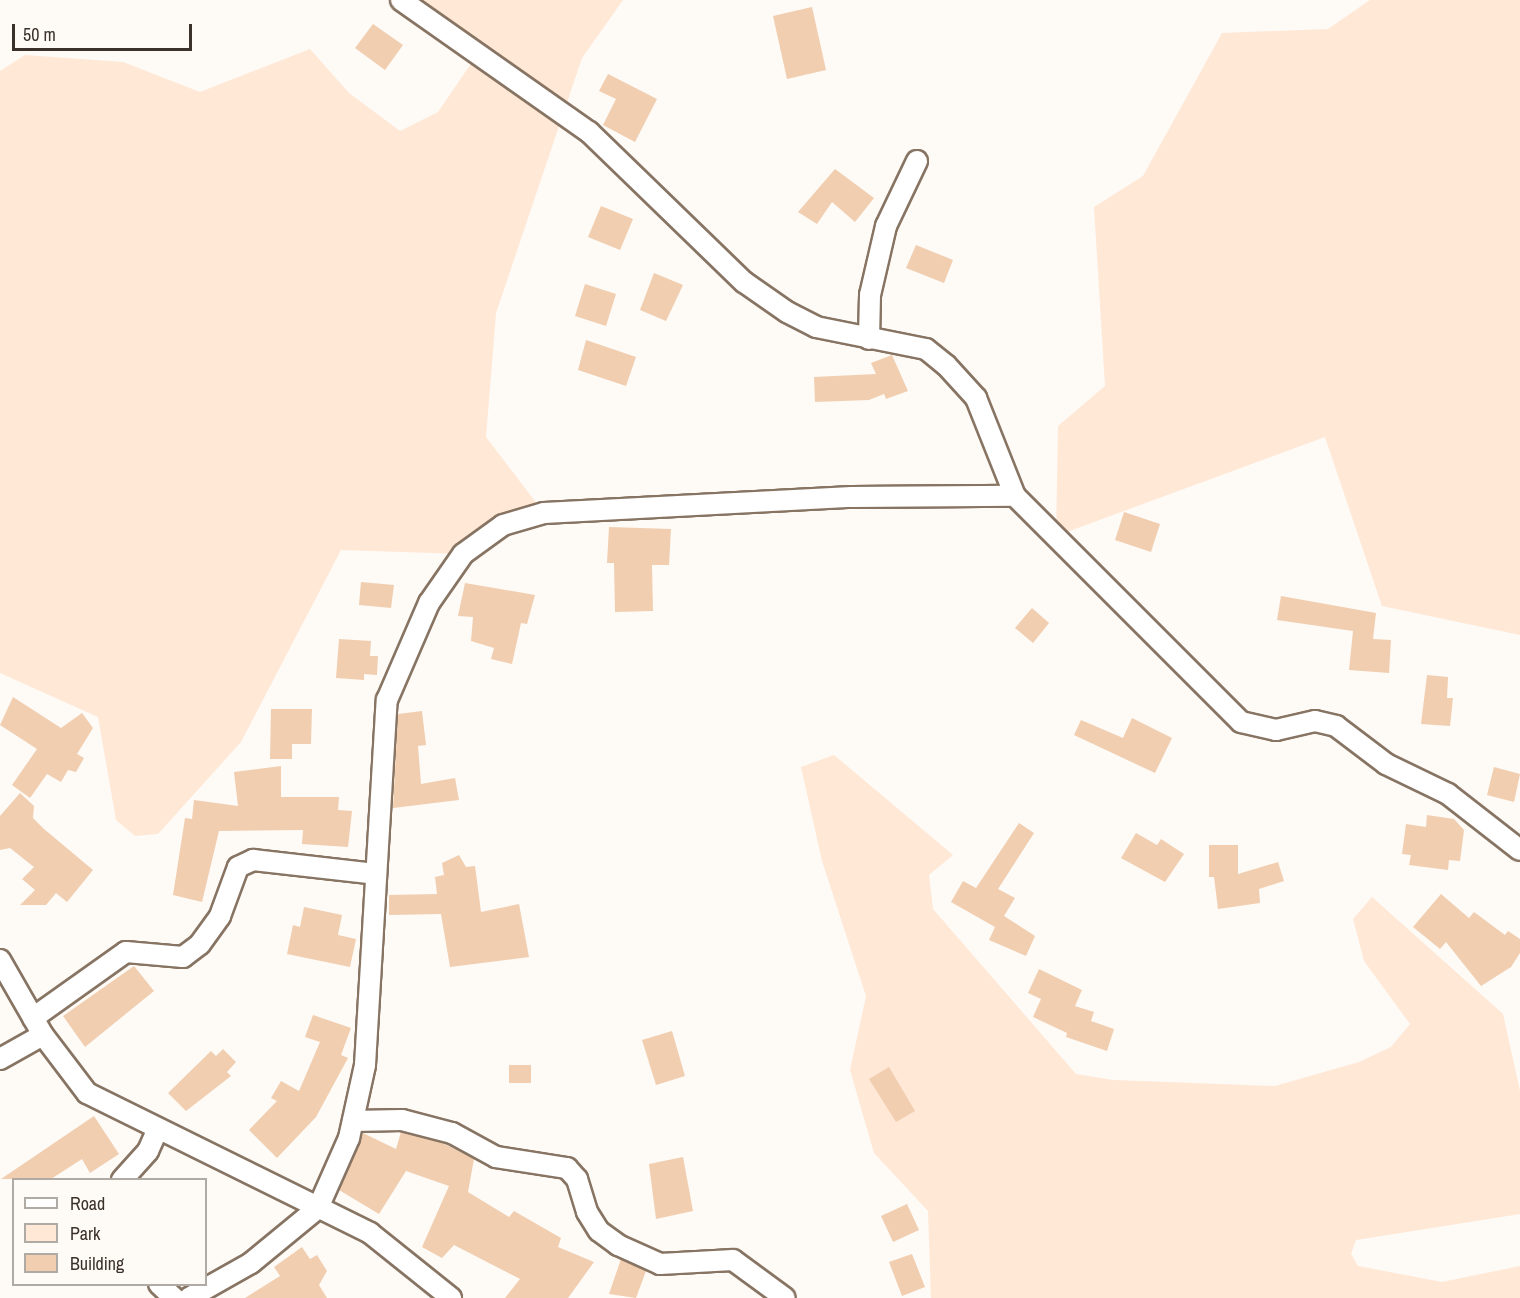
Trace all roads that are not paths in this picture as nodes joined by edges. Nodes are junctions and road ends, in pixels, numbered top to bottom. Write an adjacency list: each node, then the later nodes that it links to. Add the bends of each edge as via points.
1 (401, 0): 3 (street, via 589,132 744,282 816,327)
2 (917, 161): 3 (street, via 886,226 870,296)
3 (869, 339): 4 (street, via 926,349 946,365 976,398)
4 (1015, 496): 5 (street, via 1241,722 1276,730 1315,721 1336,726 1386,764 1448,794); 6 (street, via 606,508 544,513 503,525 463,554 429,603 387,700)
5 (1520, 850)
6 (375, 874): 8 (street, via 253,860 238,867 220,916 200,944 183,957 126,952); 11 (street, via 365,1065)
7 (0, 960): 8 (street)
8 (33, 1018): 9 (street)
9 (43, 1035): 10 (street); 12 (street, via 87,1093)
10 (4, 1052)
11 (353, 1121): 14 (street); 19 (street, via 402,1120 452,1133 496,1156 567,1168 577,1179 587,1212 599,1231 618,1245 660,1264 733,1260)
12 (157, 1131): 13 (street, via 148,1151); 14 (street)
13 (123, 1178)
14 (318, 1208): 17 (street, via 251,1263); 18 (street, via 370,1233)
15 (161, 1286): 16 (street)
16 (174, 1298)
17 (189, 1298)
18 (451, 1298)
19 (785, 1298)

